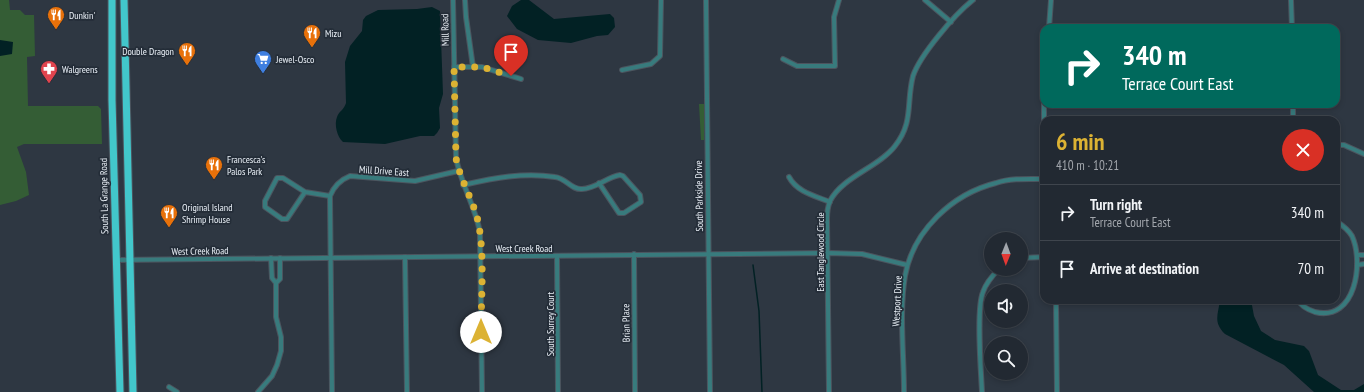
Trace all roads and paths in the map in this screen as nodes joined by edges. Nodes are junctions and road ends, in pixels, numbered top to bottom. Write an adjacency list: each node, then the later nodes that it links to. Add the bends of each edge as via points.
1 (112, 0): 44 (highway, South La Grange Road)
2 (124, 0): 45 (highway)
3 (453, 0): 16 (street, Mill Road)
4 (466, 0): 17 (street)
5 (660, 0): 18 (street, via 660,56 651,64)
6 (706, 0): 33 (street, South Parkside Drive)
7 (839, 0): 15 (street, via 834,17 835,66 797,66)
8 (925, 0): 12 (street)
9 (973, 0): 12 (street, East Tanglewood Circle)
10 (1051, 0): 13 (street)
11 (1291, 0): 14 (street)
12 (951, 22): 29 (street, East Tanglewood Circle, via 917,68 911,87 906,127 895,147 843,187)
13 (1049, 24)
14 (1292, 24)
15 (784, 59)
16 (454, 67): 17 (street); 22 (street, Mill Road)
17 (473, 67): 19 (street, via 482,67)
18 (622, 70)
19 (521, 79)
20 (1340, 145): 21 (street)
21 (1364, 154)
22 (458, 171): 26 (street, Mill Road); 28 (street, Mill Drive East, via 415,181 350,176 337,184)
23 (789, 177): 29 (street, via 802,191)
24 (1040, 179): 47 (street, Westport Drive, via 997,182 983,186 950,205 926,229)
25 (599, 183): 25 (street, via 623,176 640,195 641,202 624,213 619,213); 26 (street, via 582,190 573,187 562,178 524,175)
26 (463, 185): 36 (street, Mill Road, via 477,219)
27 (305, 192): 27 (street, via 283,178 277,178 265,201 265,207 282,219 287,219); 28 (street)
28 (330, 196): 38 (street)
29 (830, 202): 31 (street, East Tanglewood Circle, via 827,219)
30 (1340, 224): 34 (street, via 1352,235)
31 (828, 253): 33 (street, West Creek Road); 47 (street, West Creek Road, via 862,254); 64 (street, East Tanglewood Circle)
32 (634, 254): 33 (street, West Creek Road); 37 (street, West Creek Road); 62 (street, Brian Place)
33 (708, 255): 63 (street, South Parkside Drive)
34 (1357, 255): 35 (street); 48 (street)
35 (1364, 255)
36 (480, 256): 37 (street, West Creek Road); 39 (street, West Creek Road); 60 (street, Mill Road)
37 (557, 256): 61 (street, South Surrey Court)
38 (330, 257): 39 (street, West Creek Road); 42 (street, West Creek Road); 58 (street)
39 (405, 257): 59 (street)
40 (1040, 257): 43 (street)
41 (271, 258): 42 (street, West Creek Road); 45 (street, West Creek Road); 50 (street, via 272,278)
42 (280, 258): 50 (street, via 280,279)
43 (1028, 258)
44 (115, 260): 45 (street, West Creek Road); 54 (highway, South La Grange Road)
45 (130, 260): 55 (highway)
46 (1364, 264): 48 (street)
47 (907, 265): 65 (street, Westport Drive, via 903,298)
48 (1357, 265): 52 (street, via 1356,287 1346,304 1334,311 1322,313 1310,310)
49 (992, 276): 66 (street, via 982,293 980,309)
50 (276, 283): 57 (street, via 276,316 281,351 272,376)
51 (1056, 304): 67 (street)
52 (1303, 304)
53 (169, 387): 56 (street)
54 (120, 392)
55 (133, 392)
56 (177, 392)
57 (258, 392)
58 (332, 392)
59 (406, 392)
60 (482, 392)
61 (558, 392)
62 (635, 392)
63 (710, 392)
64 (829, 392)
65 (904, 392)
66 (982, 392)
67 (1057, 392)

